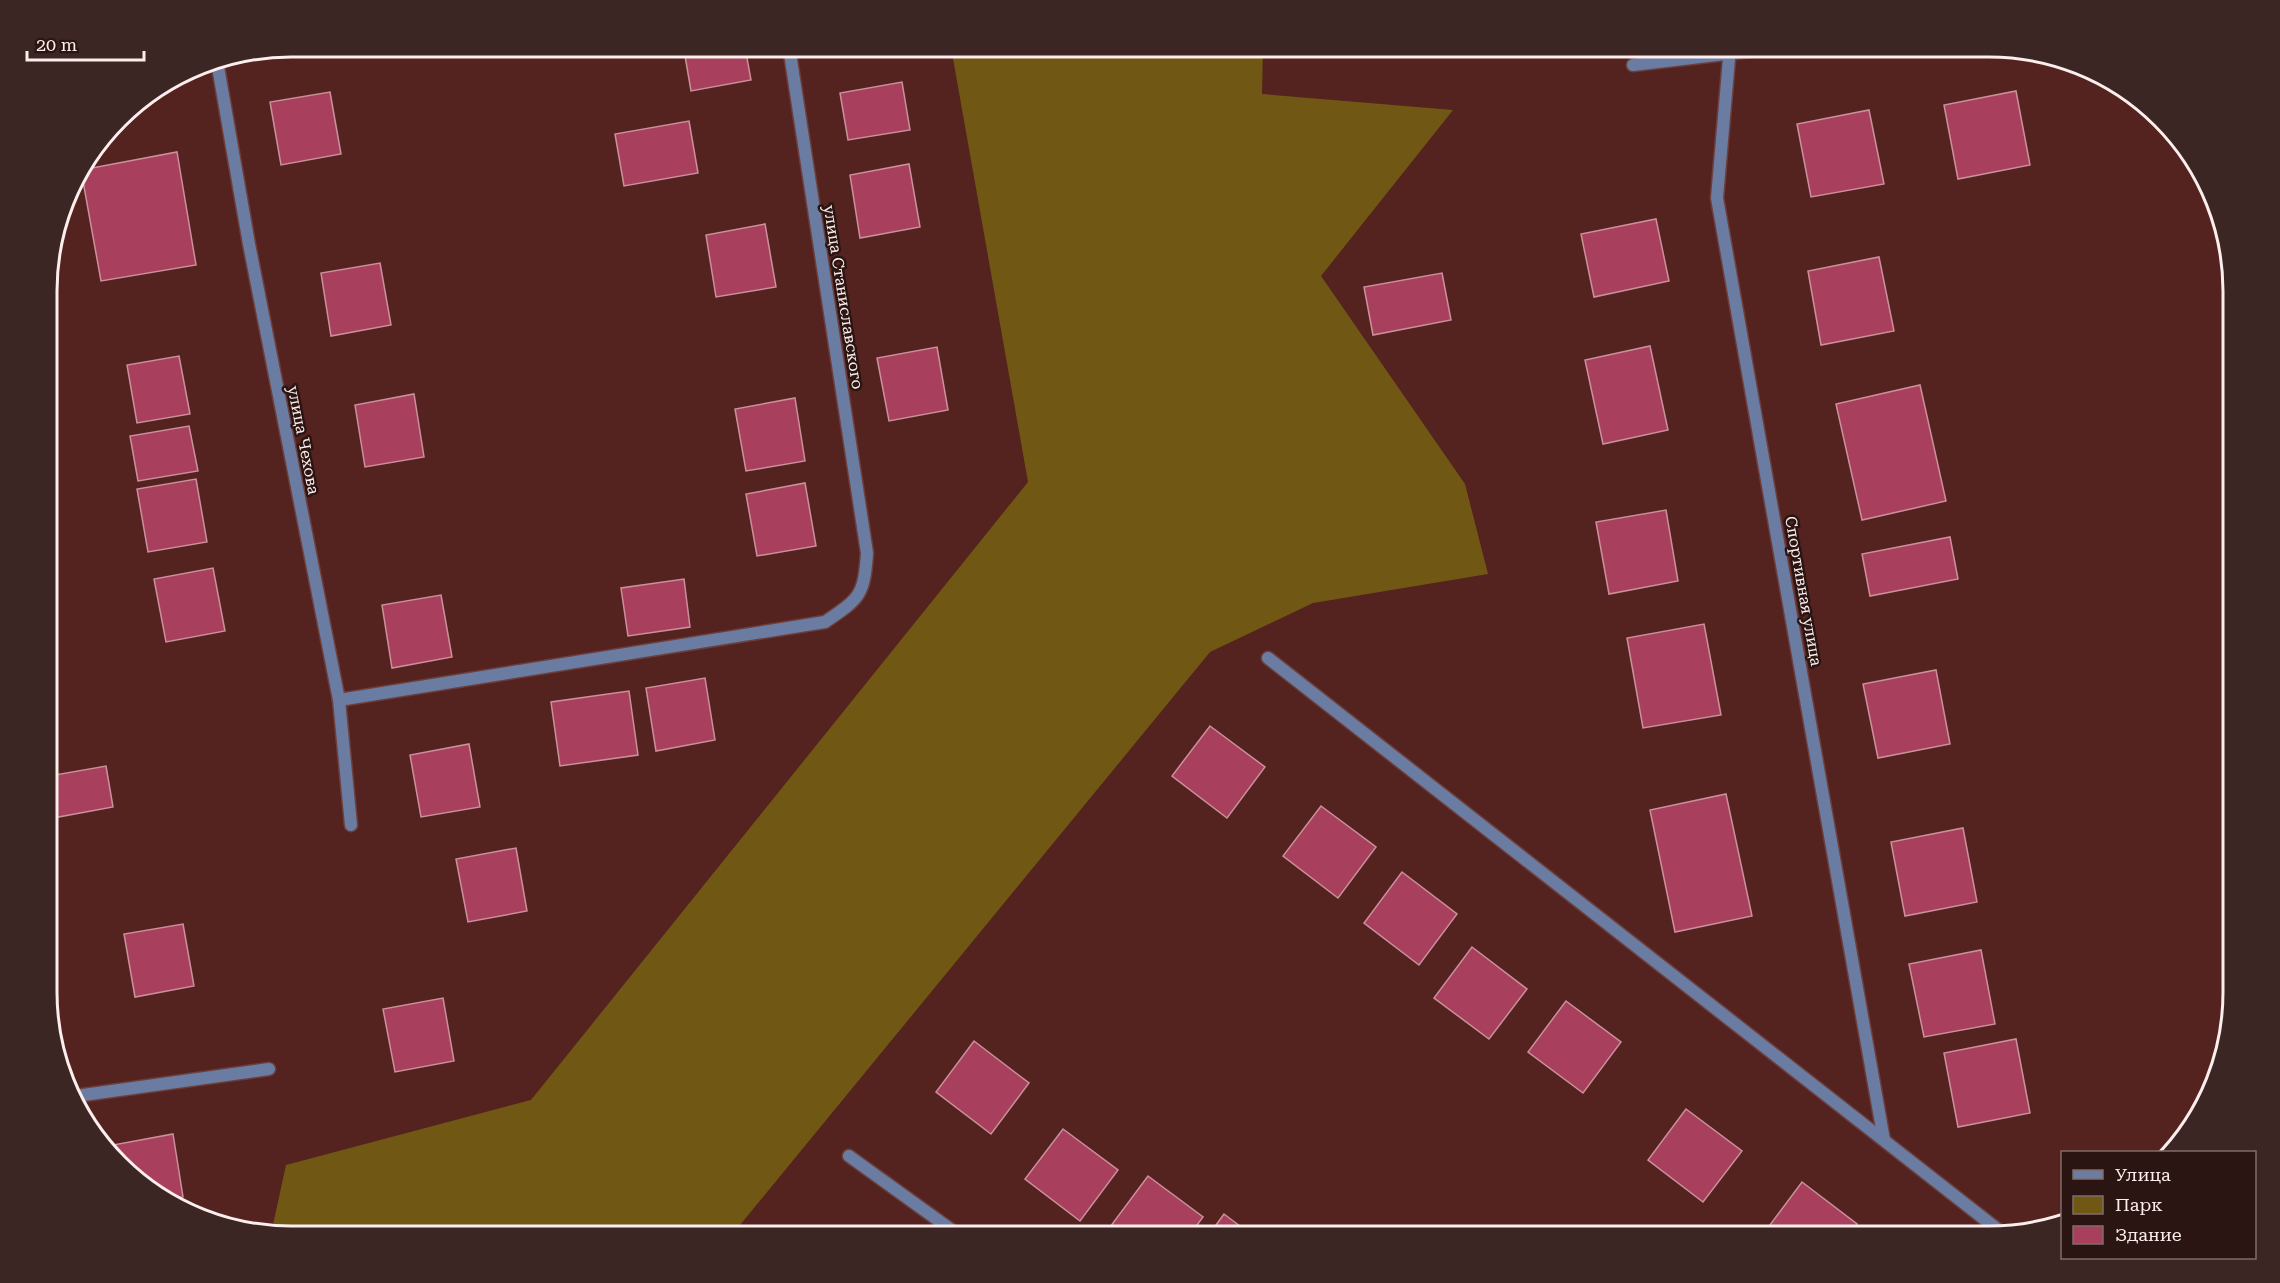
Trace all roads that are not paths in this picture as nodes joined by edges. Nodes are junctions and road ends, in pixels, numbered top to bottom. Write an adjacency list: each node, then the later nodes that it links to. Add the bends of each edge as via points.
1 (791, 57): 7 (street, улица Станиславского, via 867,553 864,586 850,605 825,622)
2 (1685, 57): 4 (street)
3 (1729, 57): 11 (street, Спортивная улица, via 1717,198)
4 (1633, 65)
5 (218, 68): 7 (street, улица Чехова)
6 (1268, 658): 11 (street)
7 (339, 700): 8 (street, улица Чехова)
8 (351, 825)
9 (269, 1070): 10 (street)
10 (81, 1095)
11 (1884, 1140): 14 (street)
12 (849, 1156): 13 (street)
13 (946, 1226)
14 (1993, 1226)

